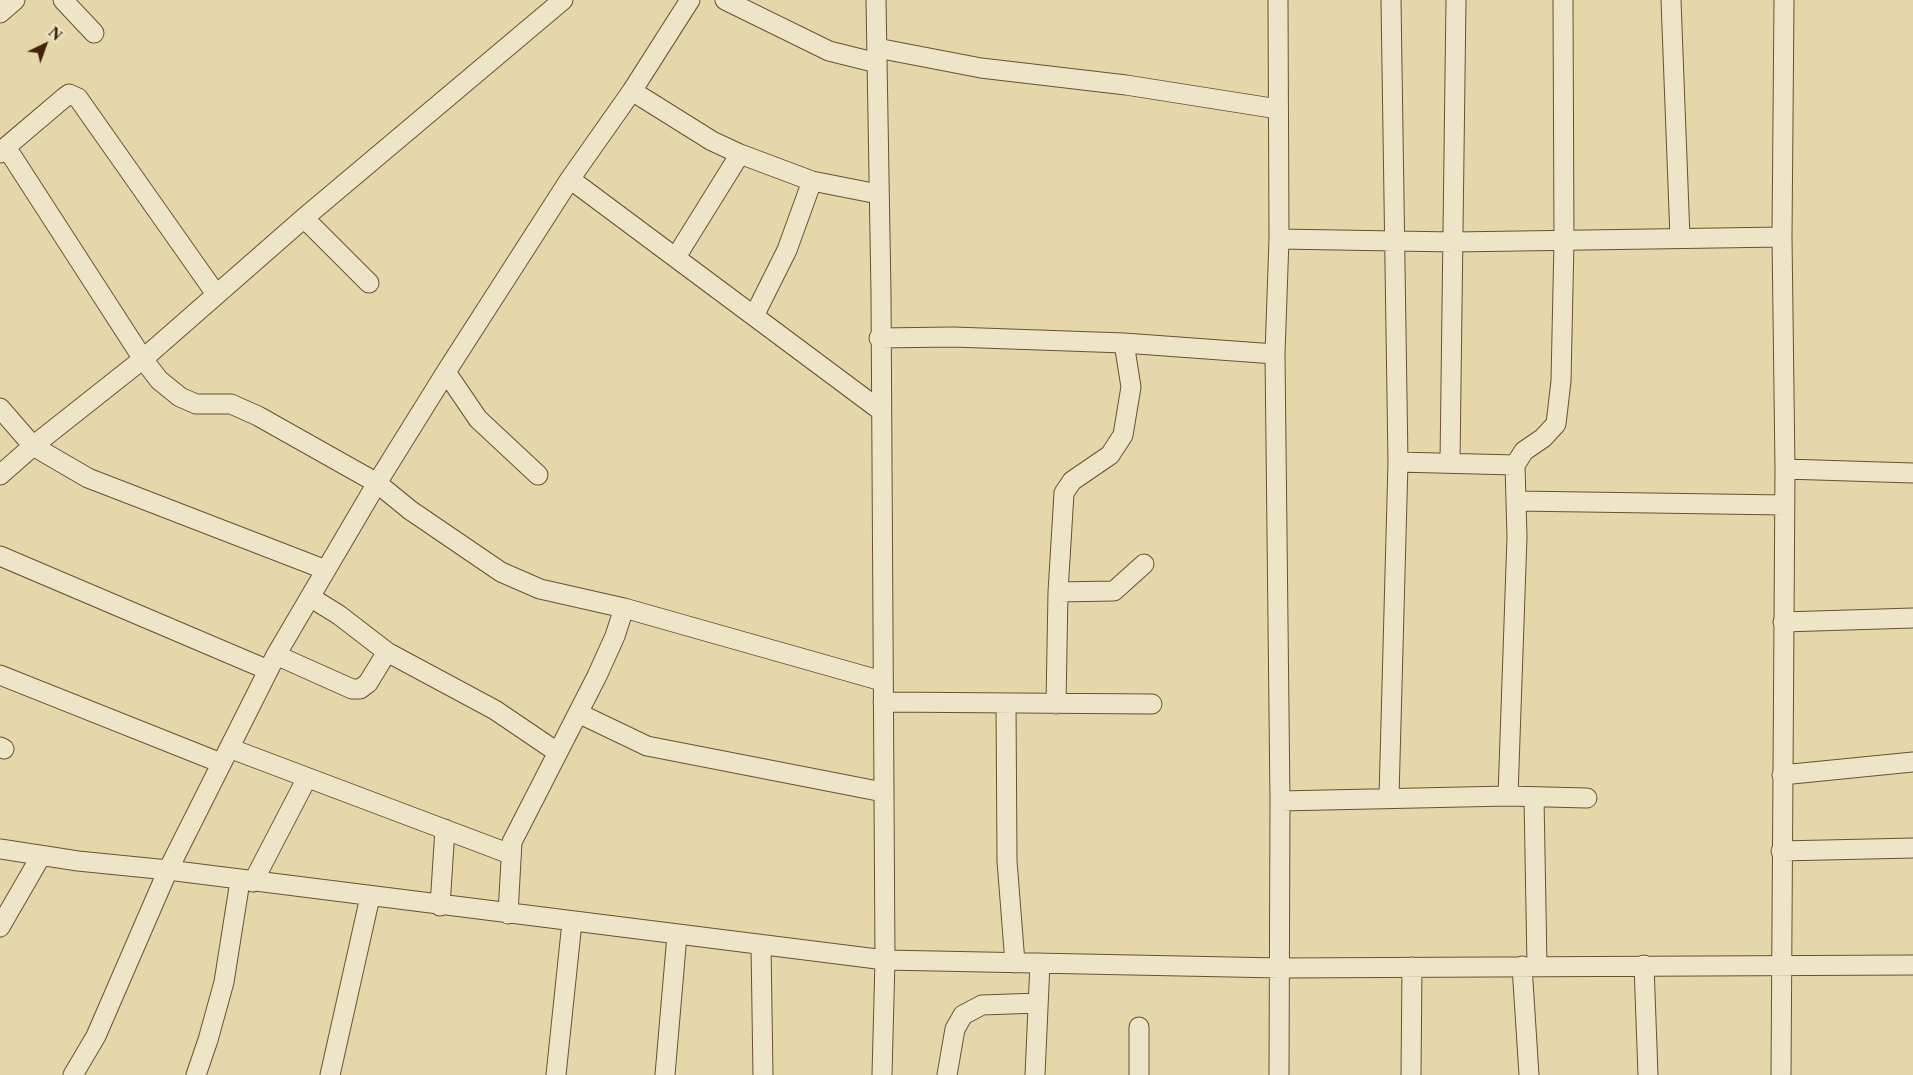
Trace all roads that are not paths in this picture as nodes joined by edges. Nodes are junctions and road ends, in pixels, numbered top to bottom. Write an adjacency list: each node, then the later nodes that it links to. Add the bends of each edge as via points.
1 (15, 0): 13 (street)
2 (63, 0): 14 (street)
3 (563, 0): 23 (street)
4 (690, 0): 16 (street)
5 (725, 0): 15 (street, via 829,51)
6 (876, 0): 15 (street)
7 (1278, 0): 17 (street)
8 (1391, 0): 27 (street)
9 (1456, 0): 29 (street)
10 (1563, 0): 28 (street)
11 (1672, 0): 25 (street)
12 (1784, 0): 24 (street)
13 (0, 13)
14 (94, 33)
15 (877, 55): 17 (street, via 1126,85); 22 (street)
16 (632, 91): 19 (street, via 712,142); 20 (street)
17 (1278, 109): 26 (street)
18 (3, 150): 32 (street, via 69,94 78,98); 37 (street)
19 (740, 154): 21 (street); 30 (street)
20 (570, 179): 30 (street); 38 (street)
21 (812, 181): 22 (street); 33 (street, via 787,250)
22 (878, 194): 34 (street)
23 (304, 218): 31 (street); 32 (street)
24 (1782, 237): 25 (street); 45 (street)
25 (1680, 238): 28 (street)
26 (1278, 239): 27 (street); 36 (street)
27 (1393, 241): 29 (street); 42 (street)
28 (1564, 241): 29 (street); 44 (street, via 1558,417 1554,428 1524,451)
29 (1454, 242): 43 (street)
30 (676, 257): 33 (street)
31 (369, 283)
32 (216, 294): 37 (street)
33 (754, 316): 40 (street)
34 (880, 338): 35 (street); 40 (street)
35 (1124, 343): 36 (street); 55 (street, via 1130,387 1123,435 1110,455 1067,486 1064,493)
36 (1275, 354): 79 (street)
37 (143, 359): 41 (street); 49 (street, via 159,380 180,397 196,404 231,404)
38 (446, 372): 48 (street, via 478,419); 49 (street)
39 (0, 408): 41 (street)
40 (880, 410): 63 (street)
41 (33, 446): 47 (street); 54 (street, via 88,478)
42 (1398, 462): 43 (street); 76 (street)
43 (1450, 462): 44 (street)
44 (1515, 465): 50 (street)
45 (1786, 469): 46 (street); 51 (street)
46 (1913, 473)
47 (0, 475)
48 (538, 475)
49 (377, 483): 54 (street); 57 (street, via 410,510 501,572 540,589)
50 (1517, 501): 51 (street); 75 (street)
51 (1784, 505): 59 (street)
52 (0, 556): 61 (street)
53 (1144, 564): 55 (street, via 1114,591)
54 (326, 570): 56 (street)
55 (1058, 592): 66 (street)
56 (310, 597): 60 (street); 61 (street)
57 (624, 608): 63 (street); 68 (street, via 615,636)
58 (1913, 618): 59 (street)
59 (1783, 622): 72 (street)
60 (387, 652): 61 (street, via 368,683 360,689); 69 (street, via 495,710)
61 (272, 662): 70 (street)
62 (0, 676): 70 (street)
63 (882, 681): 64 (street)
64 (883, 702): 65 (street); 74 (street)
65 (1006, 703): 66 (street); 96 (street, via 1007,861)
66 (1056, 704): 67 (street)
67 (1152, 704)
68 (578, 714): 69 (street); 74 (street, via 647,746)
69 (557, 752): 84 (street, via 512,842)
70 (225, 756): 73 (street); 86 (street)
71 (1913, 762): 72 (street)
72 (1782, 776): 83 (street)
73 (307, 778): 80 (street); 87 (street)
74 (883, 792): 95 (street)
75 (1508, 796): 76 (street); 77 (street)
76 (1390, 797): 79 (street)
77 (1534, 797): 78 (street); 101 (street)
78 (1587, 798)
79 (1280, 801): 103 (street)
80 (445, 830): 84 (street); 89 (street)
81 (1913, 848): 83 (street)
82 (0, 849): 85 (street)
83 (1781, 851): 98 (street)
84 (510, 854): 90 (street)
85 (41, 856): 86 (street); 92 (street)
86 (168, 870): 87 (street); 106 (street, via 96,1036)
87 (246, 881): 88 (street); 107 (street, via 224,982)
88 (370, 897): 89 (street); 108 (street)
89 (440, 906): 90 (street)
90 (508, 914): 91 (street)
91 (572, 922): 93 (street); 109 (street)
92 (0, 927)
93 (677, 935): 94 (street); 110 (street)
94 (761, 945): 95 (street); 111 (street)
95 (885, 960): 96 (street); 112 (street)
96 (1015, 963): 97 (street)
97 (1040, 963): 103 (street); 104 (street)
98 (1780, 964): 99 (street); 100 (street); 120 (street)
99 (1644, 965): 101 (street); 119 (street)
100 (1913, 965)
101 (1529, 966): 102 (street); 118 (street)
102 (1412, 967): 103 (street); 117 (street)
103 (1280, 968): 116 (street)
104 (1038, 1003): 113 (street, via 982,1005 963,1015 955,1029); 114 (street)
105 (1139, 1027): 115 (street)
106 (73, 1075)
107 (196, 1075)
108 (330, 1075)
109 (556, 1075)
110 (665, 1075)
111 (763, 1075)
112 (882, 1075)
113 (947, 1075)
114 (1035, 1075)
115 (1138, 1075)
116 (1279, 1075)
117 (1411, 1075)
118 (1529, 1075)
119 (1648, 1075)
120 (1781, 1075)

